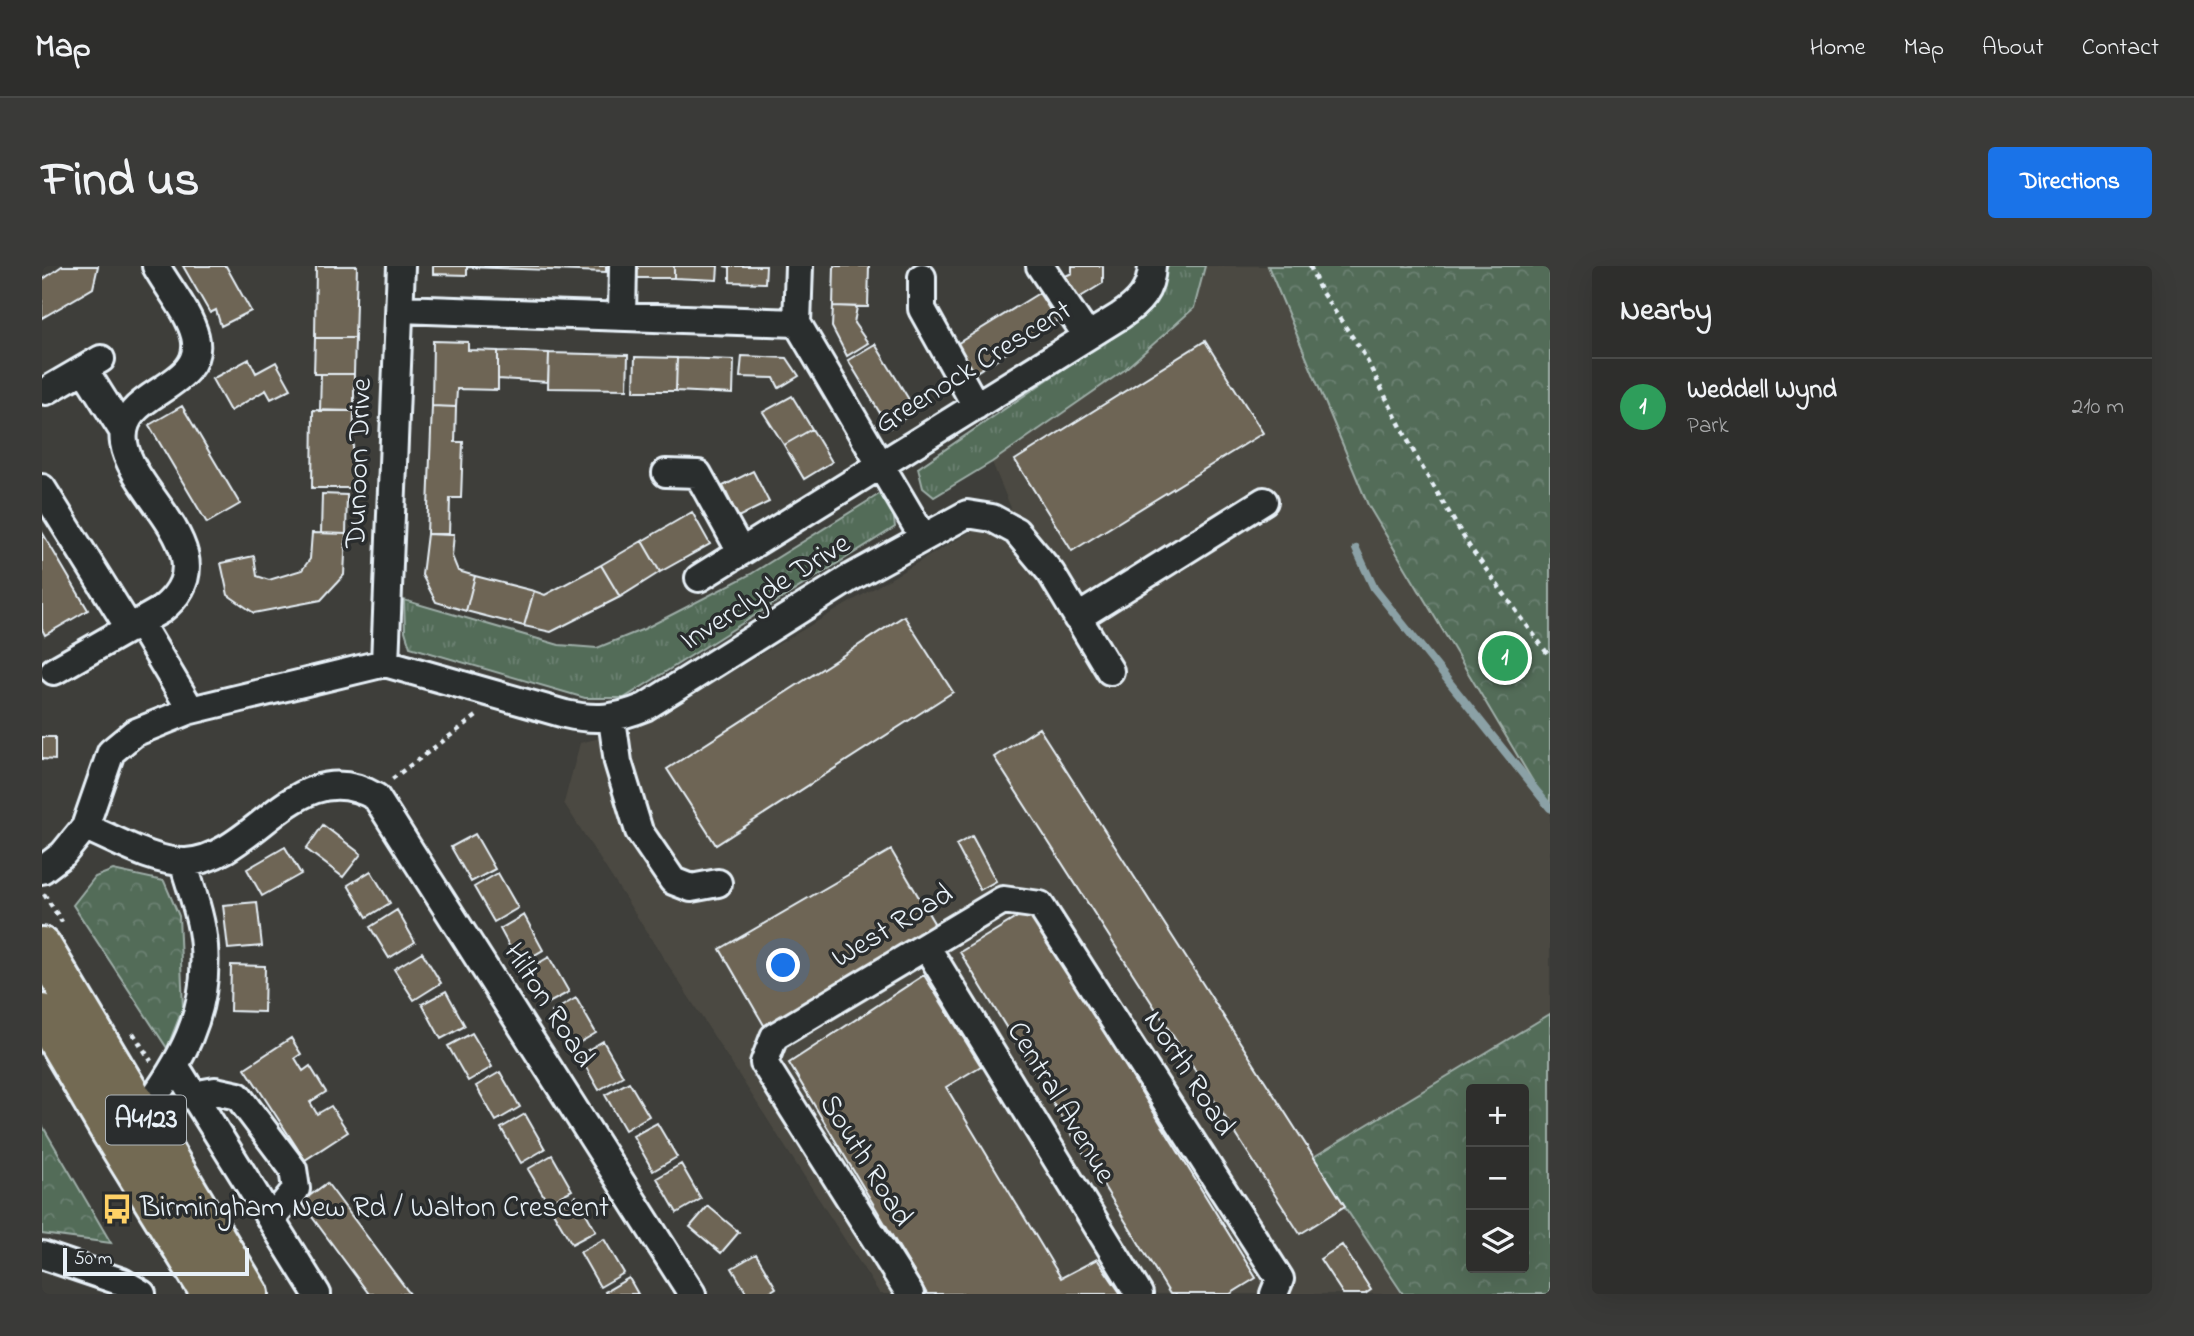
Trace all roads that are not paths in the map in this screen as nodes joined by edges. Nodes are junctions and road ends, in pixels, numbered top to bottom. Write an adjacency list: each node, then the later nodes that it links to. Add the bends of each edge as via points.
1 (156, 266): 14 (street, via 192,328 196,349 188,369 132,411)
2 (401, 266): 8 (street, Dunoon Drive)
3 (623, 266): 9 (street)
4 (799, 266): 10 (street)
5 (1040, 266): 11 (street)
6 (1152, 266): 11 (street, Greenock Crescent, via 1143,297)
7 (922, 277): 13 (street, via 922,309)
8 (400, 309): 9 (street); 24 (street, Dunoon Drive)
9 (622, 316): 10 (street)
10 (797, 323): 15 (street)
11 (1087, 336): 13 (street, Greenock Crescent)
12 (46, 391): 14 (street, via 92,364)
13 (976, 406): 15 (street, Greenock Crescent)
14 (123, 431): 23 (street, via 125,449 180,542 185,570 176,598)
15 (883, 465): 19 (street); 20 (street, Greenock Crescent)
16 (666, 473): 20 (street, via 698,474)
17 (42, 488): 23 (street)
18 (1264, 501): 22 (street)
19 (923, 537): 22 (street, Inverclyde Drive, via 967,514 992,518 1016,531 1051,573); 28 (street, Inverclyde Drive, via 645,707)
20 (741, 552): 21 (street, Greenock Crescent)
21 (699, 578)
22 (1077, 618): 26 (street, Inverclyde Drive)
23 (135, 626): 25 (street); 27 (street)
24 (385, 663): 27 (street); 28 (street, Inverclyde Drive, via 588,720)
25 (54, 671)
26 (1110, 671)
27 (191, 710): 29 (street, via 134,733 111,752)
28 (612, 719): 32 (street, via 618,762 639,831 673,881 691,888)
29 (85, 827): 30 (street); 31 (street, via 63,854)
30 (183, 862): 38 (street, via 204,944 204,971 190,1041); 48 (street, Hilton Road, via 208,859 300,796 326,785 362,789 372,795)
31 (42, 870)
32 (718, 883)
33 (1040, 905): 34 (street, West Road, via 1003,900); 43 (street, North Road)
34 (926, 946): 37 (street, West Road, via 774,1037); 50 (street, Central Avenue)
35 (42, 947): 40 (highway, A4123)
36 (42, 1014): 45 (highway, A4123)
37 (764, 1063): 49 (street, South Road)
38 (176, 1067): 39 (street); 40 (street)
39 (193, 1095): 41 (street); 41 (street, via 215,1091 238,1096 293,1170 296,1189)
40 (142, 1114): 46 (highway, A4123)
41 (271, 1220): 47 (street)
42 (42, 1255): 44 (street, via 122,1282)
43 (1277, 1287)
44 (142, 1294)
45 (211, 1294)
46 (248, 1294)
47 (317, 1294)
48 (692, 1294)
49 (909, 1294)
50 (1139, 1294)

